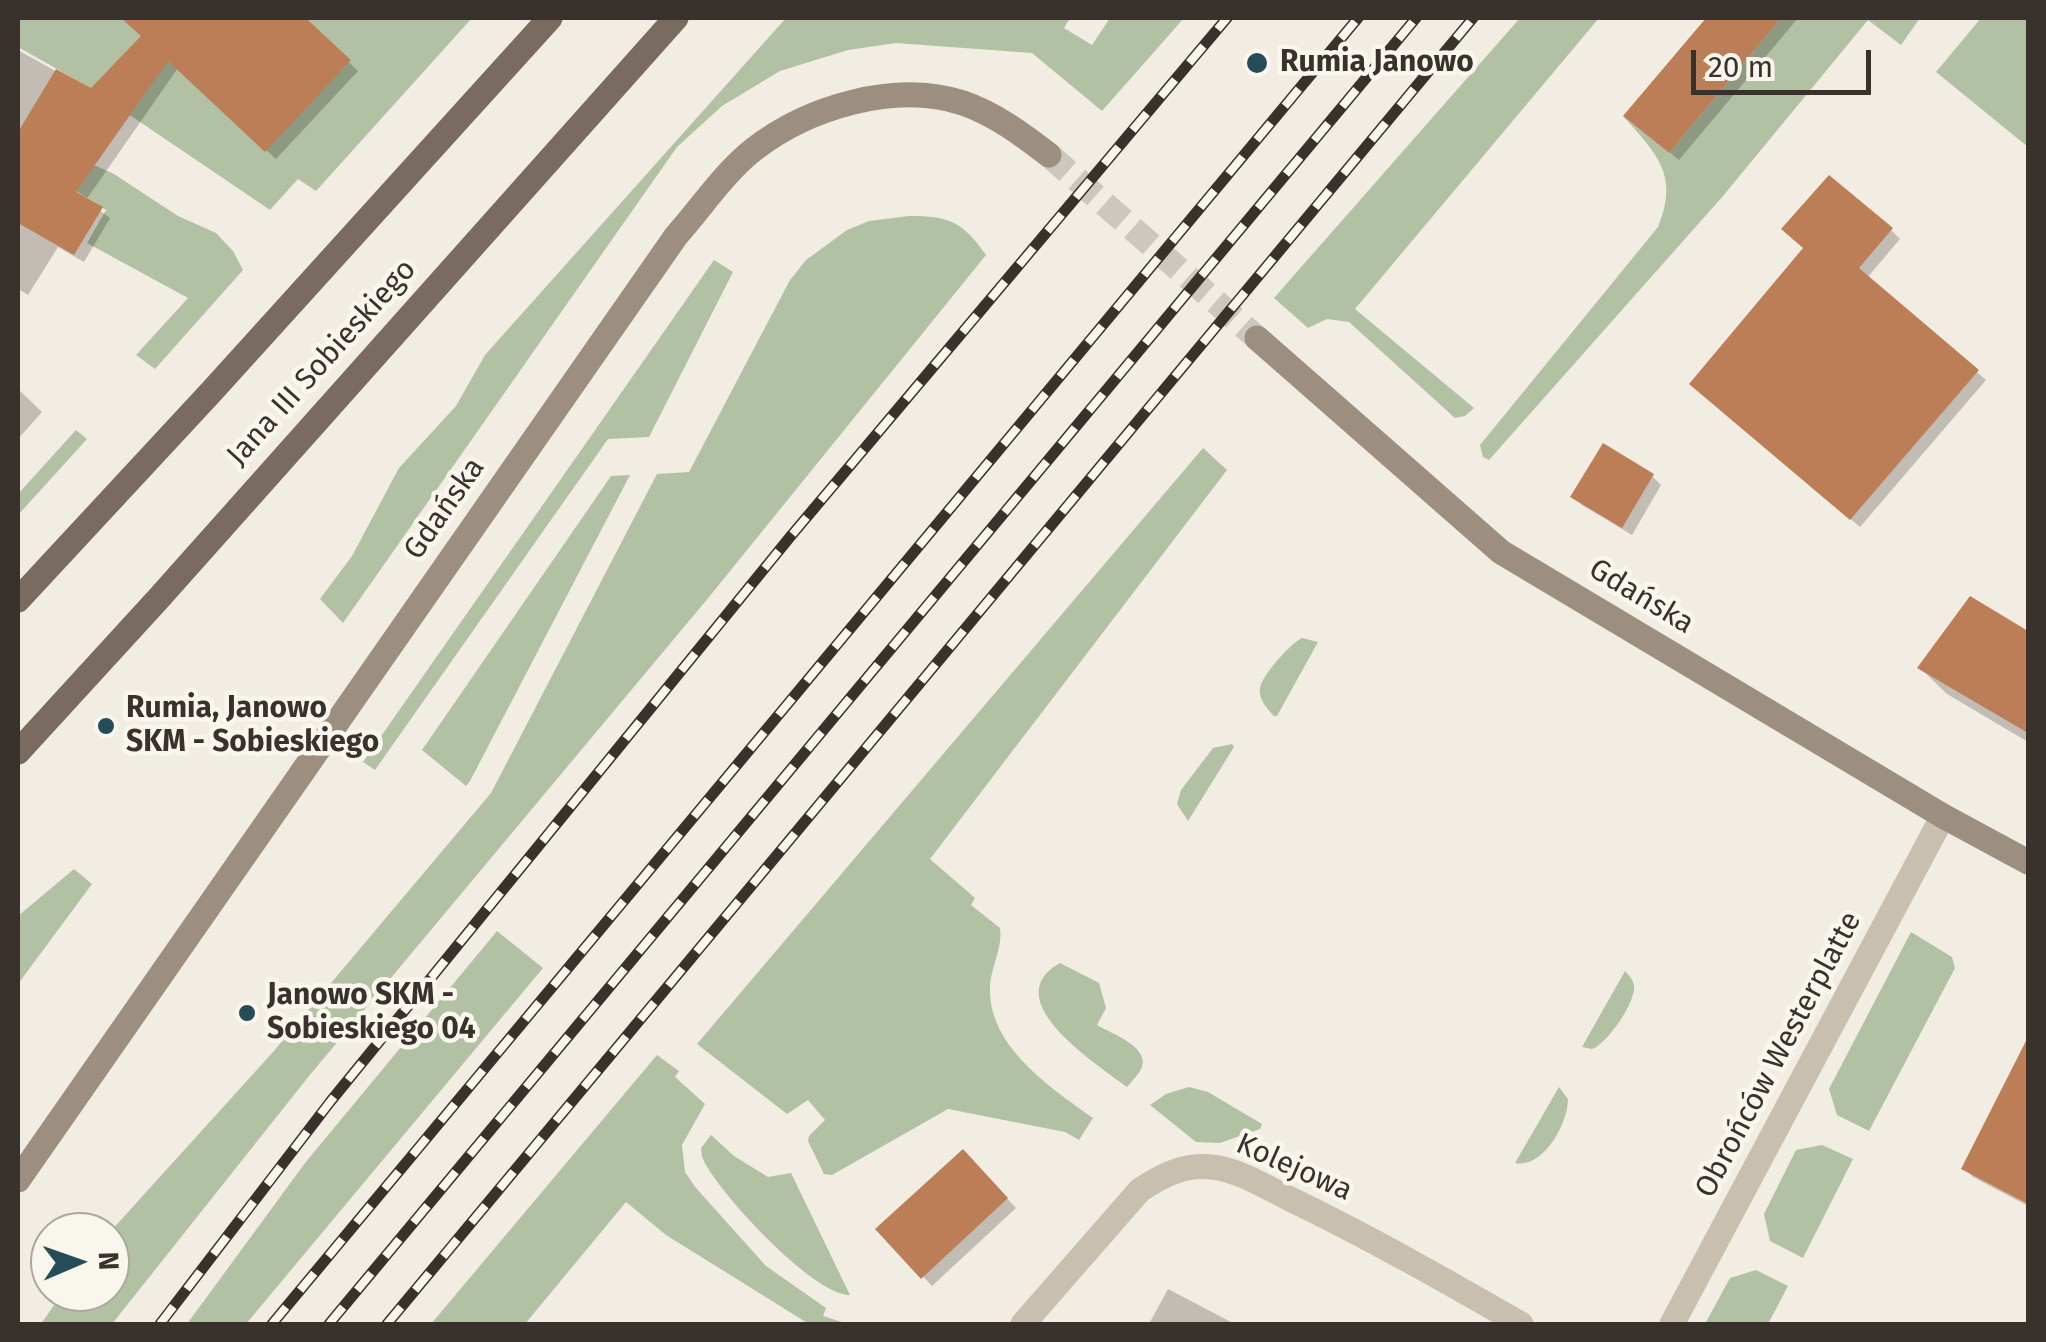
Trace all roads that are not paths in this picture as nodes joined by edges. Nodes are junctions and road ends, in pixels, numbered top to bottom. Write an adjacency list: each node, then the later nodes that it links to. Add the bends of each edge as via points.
1 (550, 18): 5 (main road, Jana III Sobieskiego)
2 (676, 18): 6 (main road, Jana III Sobieskiego)
3 (1049, 154): 9 (main road, Gdańska, via 961,102 911,96 806,117 750,152 676,236)
4 (1257, 338): 7 (main road, Gdańska, via 1501,552)
5 (18, 600)
6 (18, 752)
7 (1943, 816): 8 (main road, Gdańska); 12 (street, Obrońców Westerplatte)
8 (2028, 862)
9 (18, 1180)
10 (1024, 1324): 11 (street, Kolejowa, via 1140,1190 1192,1166 1248,1179 1338,1222)
11 (1522, 1324)
12 (1672, 1324)

